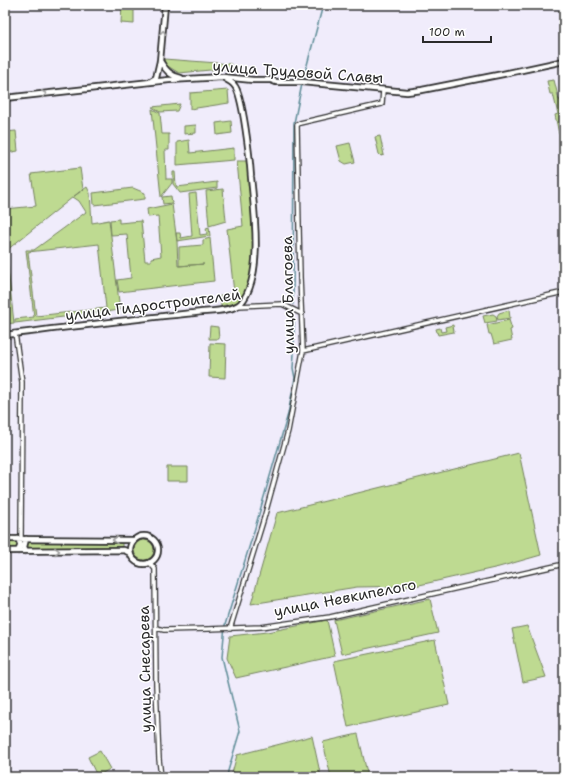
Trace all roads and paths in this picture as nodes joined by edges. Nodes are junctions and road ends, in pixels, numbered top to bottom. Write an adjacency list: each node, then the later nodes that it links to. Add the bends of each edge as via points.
1 (165, 5): 2 (street, one-way to 1)
2 (160, 61): 5 (street, via 172,75); 6 (street, via 156,78)
3 (564, 61): 7 (street, улица Трудовой Славы, via 422,90)
4 (223, 77): 5 (street, улица Трудовой Славы); 7 (street, улица Трудовой Славы); 10 (street, via 237,90 248,146 254,208 254,272 250,287)
5 (187, 78): 6 (street, улица Трудовой Славы)
6 (143, 83): 8 (street, улица Трудовой Славы, one-way to 6)
7 (383, 90): 11 (street, улица Благоева, via 382,104 298,124)
8 (5, 98)
9 (564, 292): 14 (street)
10 (237, 306): 11 (street, улица Гидростроителей, via 282,304); 12 (street, улица Гидростроителей, via 221,310)
11 (301, 314): 14 (street, улица Благоева)
12 (14, 333): 13 (street, улица Гидростроителей); 16 (street, via 22,382)
13 (5, 335)
14 (303, 351): 25 (street, улица Благоева, via 288,431)
15 (5, 539): 16 (street)
16 (21, 539): 17 (street, one-way to 16); 19 (street); 20 (street)
17 (134, 540): 21 (street, via 130,546); 22 (street, via 145,536 155,542 157,553)
18 (5, 551): 19 (street)
19 (18, 551): 20 (street)
20 (26, 551): 21 (street, one-way to 21, via 124,550)
21 (130, 553): 22 (street, via 139,562)
22 (149, 562): 24 (street, улица Снесарева, via 155,569)
23 (564, 564): 25 (street, улица Невкипелого, via 330,617)
24 (156, 628): 25 (street, улица Невкипелого); 26 (street, улица Снесарева, via 156,692)
25 (229, 629)
26 (162, 777)

